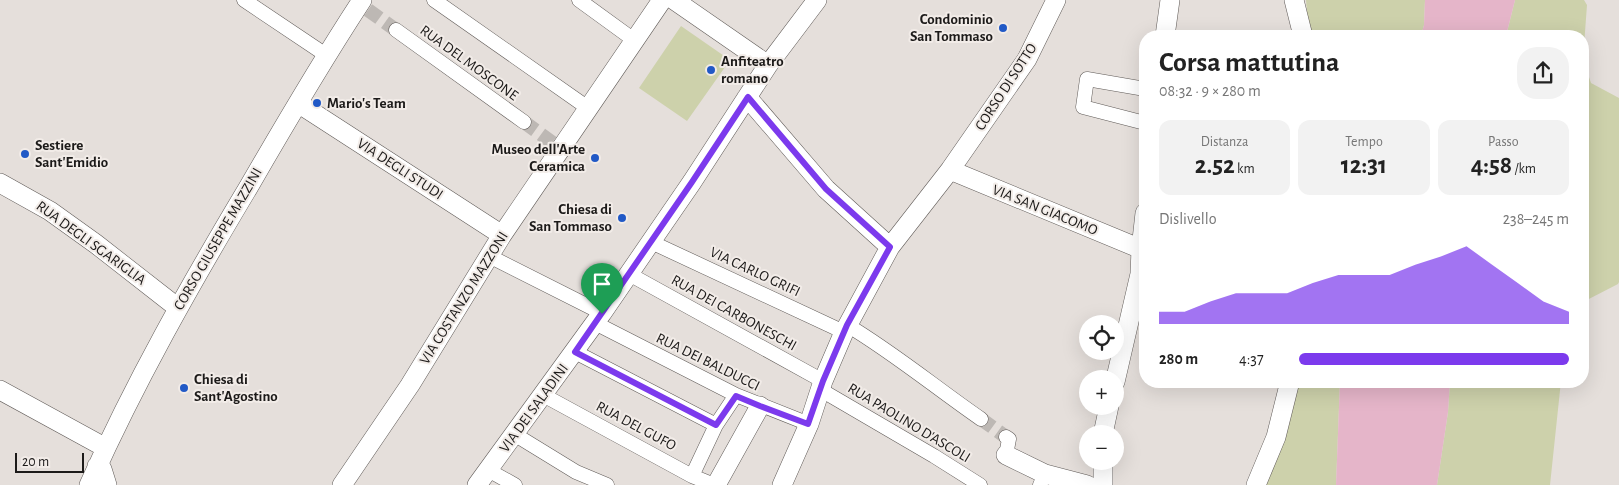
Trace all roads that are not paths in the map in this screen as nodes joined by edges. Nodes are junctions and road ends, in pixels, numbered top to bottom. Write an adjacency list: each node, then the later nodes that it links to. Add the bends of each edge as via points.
1 (244, 0): 15 (street)
2 (434, 0): 20 (street)
3 (579, 0): 14 (street)
4 (662, 0): 14 (street, VIA COSTANZO MAZZONI)
5 (674, 0): 16 (street)
6 (817, 0): 16 (street, VIA DEI SALADINI)
7 (1056, 0): 23 (street, CORSO DI SOTTO, via 1027,59)
8 (1170, 0): 12 (street)
9 (1294, 0): 13 (street)
10 (363, 5): 15 (street, CORSO GIUSEPPE MAZZINI)
11 (396, 30): 22 (street, RUA DEL MOSCONE)
12 (1166, 30)
13 (1302, 30)
14 (634, 40): 20 (street, VIA COSTANZO MAZZONI)
15 (326, 54): 19 (street, CORSO GIUSEPPE MAZZINI)
16 (768, 65): 18 (street, VIA DEI SALADINI)
17 (1139, 88): 21 (street, via 1087,79 1083,107)
18 (748, 97): 26 (street, VIA DEI SALADINI); 27 (street, via 826,189)
19 (298, 103): 25 (street, VIA DEGLI STUDI); 32 (street, CORSO GIUSEPPE MAZZINI)
20 (587, 109): 25 (street, VIA COSTANZO MAZZONI)
21 (1139, 121)
22 (524, 122)
23 (950, 170): 27 (street, CORSO DI SOTTO); 28 (street, VIA SAN GIACOMO)
24 (0, 183): 32 (street, RUA DEGLI SGARIGLIA, via 50,211)
25 (502, 235): 29 (street, VIA COSTANZO MAZZONI)
26 (651, 242): 30 (street, VIA DEI SALADINI); 34 (street, VIA CARLO GRIFI)
27 (890, 247): 34 (street, CORSO DI SOTTO)
28 (1139, 247)
29 (489, 256): 33 (street, RUA DEI BALDUCCI); 56 (street, VIA COSTANZO MAZZONI, via 410,385)
30 (629, 274): 33 (street, VIA DEI SALADINI); 37 (street, RUA DEI CARBONESCHI)
31 (1139, 278): 36 (street)
32 (178, 308): 48 (street, CORSO GIUSEPPE MAZZINI)
33 (599, 318): 35 (street, VIA DEI SALADINI); 41 (street, RUA DEI BALDUCCI, via 646,350)
34 (846, 329): 37 (street, CORSO DI SOTTO); 43 (street, VIA CARLO GRIFI, via 882,346)
35 (575, 352): 40 (street, VIA DEI SALADINI); 45 (street)
36 (1118, 370)
37 (822, 386): 44 (street, CORSO DI SOTTO); 61 (street, RUA PAOLINO D'ASCOLI)
38 (1288, 388): 64 (street, via 1276,437)
39 (0, 390): 48 (street)
40 (543, 394): 46 (street, VIA DEI SALADINI); 51 (street, RUA DEL GUFO)
41 (736, 396): 42 (street, RUA DEI BALDUCCI); 45 (street)
42 (760, 406): 44 (street, RUA DEI BALDUCCI); 59 (street)
43 (981, 419)
44 (808, 424): 60 (street, CORSO DI SOTTO)
45 (716, 425): 51 (street)
46 (514, 434): 52 (street, VIA DEI SALADINI); 58 (street, via 576,472)
47 (1007, 444): 53 (street)
48 (106, 448): 49 (street, CORSO GIUSEPPE MAZZINI)
49 (97, 466): 54 (street, CORSO GIUSEPPE MAZZINI); 55 (street, via 102,469)
50 (1103, 470): 63 (street)
51 (692, 476): 59 (street, RUA DEL GUFO)
52 (483, 478): 57 (street)
53 (1042, 479): 62 (street)
54 (89, 485)
55 (107, 485)
56 (342, 485)
57 (515, 485)
58 (607, 485)
59 (715, 485)
60 (782, 485)
61 (980, 485)
62 (1087, 485)
63 (1103, 485)
64 (1256, 485)

